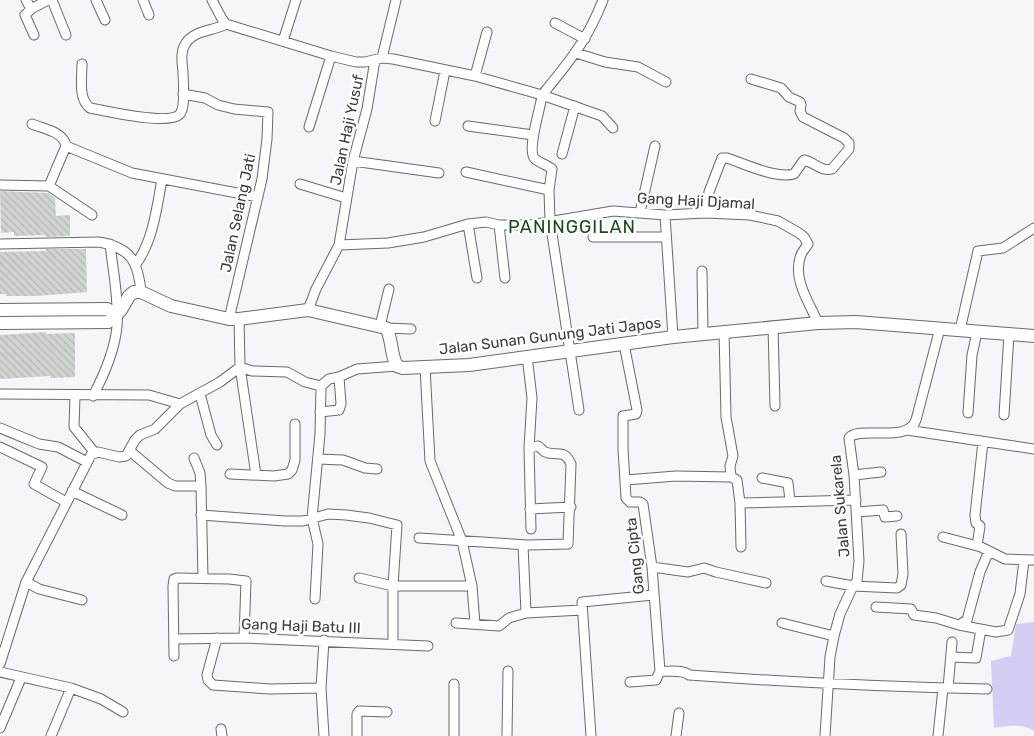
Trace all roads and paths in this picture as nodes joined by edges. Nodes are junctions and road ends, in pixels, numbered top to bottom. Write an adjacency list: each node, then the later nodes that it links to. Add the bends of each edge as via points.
1 (26, 0): 9 (street)
2 (50, 0): 9 (street); 16 (street)
3 (96, 0): 11 (street)
4 (143, 0): 10 (street)
5 (212, 0): 12 (street)
6 (296, 0): 18 (street)
7 (396, 0): 21 (street, Jalan Haji Yusuf)
8 (603, 0): 17 (street)
9 (31, 9): 15 (street, via 26,12 26,17)
10 (149, 15)
11 (105, 20)
12 (224, 22): 18 (street); 27 (street, via 192,36 186,42 182,55)
13 (555, 23): 17 (street)
14 (487, 32): 24 (street)
15 (34, 35)
16 (66, 35)
17 (585, 39): 19 (street)
18 (283, 41): 20 (street)
19 (576, 53): 26 (street, via 638,67); 28 (street)
20 (331, 56): 21 (street, via 356,62); 33 (street)
21 (378, 59): 23 (street, via 393,59); 39 (street, Jalan Haji Yusuf)
22 (82, 64): 27 (street, via 82,92 84,102 90,108 167,119 180,114)
23 (445, 71): 24 (street); 30 (street)
24 (475, 76): 28 (street)
25 (751, 79): 50 (street, via 781,88 800,102 803,117 844,138 849,149 832,169 822,169 804,160 794,174 787,176 722,158)
26 (666, 82)
27 (184, 94): 47 (street, Jalan Selang Jati, via 234,109 268,112)
28 (542, 95): 29 (street); 35 (street)
29 (575, 106): 34 (street, via 605,118); 38 (street)
30 (435, 121)
31 (32, 124): 36 (street, via 60,136)
32 (468, 126): 35 (street)
33 (309, 127)
34 (613, 128)
35 (533, 135): 46 (street, via 533,155 552,169)
36 (66, 146): 42 (street, via 132,173); 45 (street)
37 (655, 146): 49 (street)
38 (562, 154)
39 (353, 161): 41 (street); 48 (street, Jalan Haji Yusuf)
40 (466, 172): 46 (street)
41 (439, 173)
42 (162, 179): 47 (street); 62 (street, via 154,222)
43 (0, 184): 45 (street)
44 (300, 184): 48 (street)
45 (49, 186): 51 (street)
46 (549, 190): 53 (street)
47 (258, 197): 72 (street, Jalan Selang Jati)
48 (346, 198): 61 (street, Jalan Haji Yusuf)
49 (640, 212): 52 (street, Gang Haji Djamal); 53 (street, Gang Haji Djamal, via 606,212)
50 (705, 213): 52 (street, Gang Haji Djamal); 74 (street, Gang Haji Djamal, via 750,215 772,220 804,237 808,244 799,258 802,289)
51 (92, 215)
52 (665, 215): 58 (street)
53 (550, 221): 55 (street, Gang Haji Djamal); 87 (street)
54 (468, 224): 55 (street, Gang Haji Djamal, via 486,222); 61 (street, Gang Haji Djamal, via 388,243); 64 (street)
55 (500, 225): 65 (street)
56 (1034, 228): 79 (street, via 1003,248 978,251)
57 (593, 237): 58 (street)
58 (666, 237): 85 (street)
59 (0, 244): 60 (street)
60 (110, 244): 62 (street, via 127,252); 70 (street)
61 (339, 245): 69 (street, Jalan Haji Yusuf)
62 (136, 264): 67 (street)
63 (702, 271): 82 (street)
64 (477, 278)
65 (504, 278)
66 (389, 289): 76 (street)
67 (141, 292): 70 (street, via 129,296); 72 (street, via 171,306)
68 (0, 310): 71 (street)
69 (308, 310): 72 (street); 76 (street)
70 (117, 315): 71 (street, via 108,322); 97 (street, via 115,340)
71 (65, 316): 73 (street)
72 (234, 319): 90 (street, Jalan Selang Jati)
73 (0, 323)
74 (818, 323): 75 (street, Jalan Sunan Gunung Jati Japos); 77 (street, Jalan Sunan Gunung Jati Japos, via 856,322)
75 (773, 326): 80 (street, Jalan Sunan Gunung Jati Japos); 99 (street)
76 (383, 327): 78 (street); 89 (street, via 390,336)
77 (940, 328): 79 (street, Jalan Sunan Gunung Jati Japos); 106 (street, via 916,420)
78 (411, 329)
79 (960, 330): 81 (street, Jalan Sunan Gunung Jati Japos)
80 (724, 331): 82 (street, Jalan Sunan Gunung Jati Japos); 122 (street, via 726,417 733,456)
81 (977, 332): 83 (street, Jalan Sunan Gunung Jati Japos); 102 (street)
82 (703, 334): 85 (street, Jalan Sunan Gunung Jati Japos)
83 (1009, 334): 84 (street, Jalan Sunan Gunung Jati Japos); 103 (street)
84 (1034, 336)
85 (673, 337): 86 (street, Jalan Sunan Gunung Jati Japos)
86 (624, 344): 87 (street, Jalan Sunan Gunung Jati Japos); 124 (street, Gang Cipta, via 637,410 636,414 623,416)
87 (571, 352): 88 (street, Jalan Sunan Gunung Jati Japos); 100 (street)
88 (527, 356): 91 (street, Jalan Sunan Gunung Jati Japos, via 469,365); 110 (street, via 532,398)
89 (397, 366): 91 (street, Jalan Sunan Gunung Jati Japos); 92 (street, via 357,369)
90 (240, 367): 93 (street, via 287,372); 95 (street); 120 (street, Jalan Selang Jati)
91 (425, 367): 142 (street, via 430,461)
92 (339, 377): 93 (street, via 329,379); 101 (street, via 339,410)
93 (321, 386): 101 (street)
94 (0, 394): 96 (street)
95 (200, 394): 98 (street); 108 (street, via 211,435)
96 (75, 396): 97 (street); 113 (street, via 74,427)
97 (93, 396): 98 (street, via 148,395)
98 (180, 404): 112 (street, via 155,429 140,435)
99 (775, 406)
100 (579, 410)
101 (320, 412): 115 (street)
102 (968, 413)
103 (1004, 415)
104 (295, 424): 120 (street, via 292,470 284,475)
105 (0, 428): 116 (street, via 32,441 58,446)
106 (907, 430): 107 (street); 121 (street, Jalan Sukarela, via 852,434 849,442)
107 (983, 442): 111 (street); 144 (street, via 975,515 980,526)
108 (217, 445)
109 (0, 447): 129 (street, via 42,466 34,484)
110 (529, 448): 131 (street, via 538,446 546,452 568,457 571,464); 132 (street)
111 (1034, 450)
112 (130, 451): 113 (street, via 119,457); 125 (street, via 168,483)
113 (95, 452): 116 (street)
114 (194, 458): 125 (street)
115 (318, 459): 117 (street, via 343,460 365,468); 137 (street)
116 (87, 462): 126 (street)
117 (377, 468)
118 (881, 472): 121 (street)
119 (230, 474): 120 (street)
120 (256, 475)
121 (854, 475): 127 (street, Jalan Sukarela)
122 (731, 476): 124 (street); 130 (street, via 737,480)
123 (762, 478): 128 (street, via 788,483)
124 (626, 480): 149 (street, Gang Cipta, via 626,498 643,504)
125 (201, 486): 135 (street)
126 (72, 491): 129 (street); 134 (street)
127 (856, 500): 128 (street); 133 (street, Jalan Sukarela)
128 (790, 501): 130 (street)
129 (66, 502): 152 (street)
130 (740, 503): 145 (street)
131 (571, 508): 132 (street); 143 (street, via 568,544)
132 (530, 509): 138 (street)
133 (857, 512): 136 (street, via 883,510 884,517); 157 (street, Jalan Sukarela, via 859,561 857,581)
134 (122, 515)
135 (200, 515): 137 (street, via 285,521); 150 (street)
136 (897, 516)
137 (312, 518): 155 (street, via 328,514 346,515 398,525); 160 (street, via 318,544)
138 (531, 529)
139 (901, 534): 157 (street, via 901,585 897,588)
140 (943, 537): 144 (street)
141 (419, 538): 142 (street)
142 (462, 541): 143 (street); 156 (street)
143 (523, 545): 163 (street)
144 (977, 546): 146 (street)
145 (741, 547)
146 (989, 551): 147 (street, via 1005,559); 167 (street, via 967,620)
147 (1024, 560): 148 (street); 168 (street, via 1020,594 1010,627 996,632)
148 (1034, 560)
149 (652, 567): 154 (street, via 688,572 704,568); 158 (street, Gang Cipta)
150 (203, 578): 171 (street, via 246,581); 172 (street, via 174,579)
151 (359, 578): 155 (street)
152 (26, 582): 159 (street, via 39,589); 179 (street)
153 (826, 582): 157 (street)
154 (766, 583)
155 (393, 586): 156 (street); 175 (street)
156 (472, 586): 166 (street)
157 (852, 586): 169 (street, Jalan Sukarela)
158 (653, 595): 162 (street, via 582,602); 181 (street, Gang Cipta)
159 (82, 600)
160 (315, 600)
161 (876, 607): 167 (street, via 911,609 914,615)
162 (582, 610): 163 (street); 200 (street)
163 (526, 613): 166 (street, via 513,616 499,626)
164 (456, 622): 166 (street)
165 (782, 623): 169 (street)
166 (475, 624)
167 (959, 625): 168 (street)
168 (981, 629): 178 (street, via 976,658)
169 (834, 636): 185 (street, Jalan Sukarela)
170 (217, 638): 171 (street, Gang Haji Batu III); 172 (street, Gang Haji Batu III); 188 (street, via 207,675 213,685)
171 (244, 638): 173 (street, Gang Haji Batu III)
172 (174, 639): 177 (street)
173 (324, 640): 175 (street, Gang Haji Batu III); 188 (street)
174 (952, 642): 178 (street)
175 (393, 643): 176 (street, Gang Haji Batu III)
176 (428, 646)
177 (174, 656)
178 (951, 657): 189 (street)
179 (0, 664)
180 (508, 671): 199 (street)
181 (660, 671): 184 (street, via 656,680); 185 (street, via 766,681)
182 (0, 672): 183 (street)
183 (21, 678): 187 (street); 194 (street)
184 (630, 682)
185 (828, 682): 189 (street); 202 (street, Jalan Sukarela)
186 (454, 684): 198 (street)
187 (72, 688): 191 (street); 195 (street)
188 (321, 688): 196 (street)
189 (946, 688): 190 (street); 203 (street)
190 (987, 689)
191 (123, 712)
192 (387, 712): 197 (street, via 359,711)
193 (679, 713): 201 (street)
194 (0, 728)
195 (52, 736)
196 (324, 736)
197 (357, 736)
198 (454, 736)
199 (507, 736)
200 (592, 736)
201 (676, 736)
202 (825, 736)
203 (938, 736)

